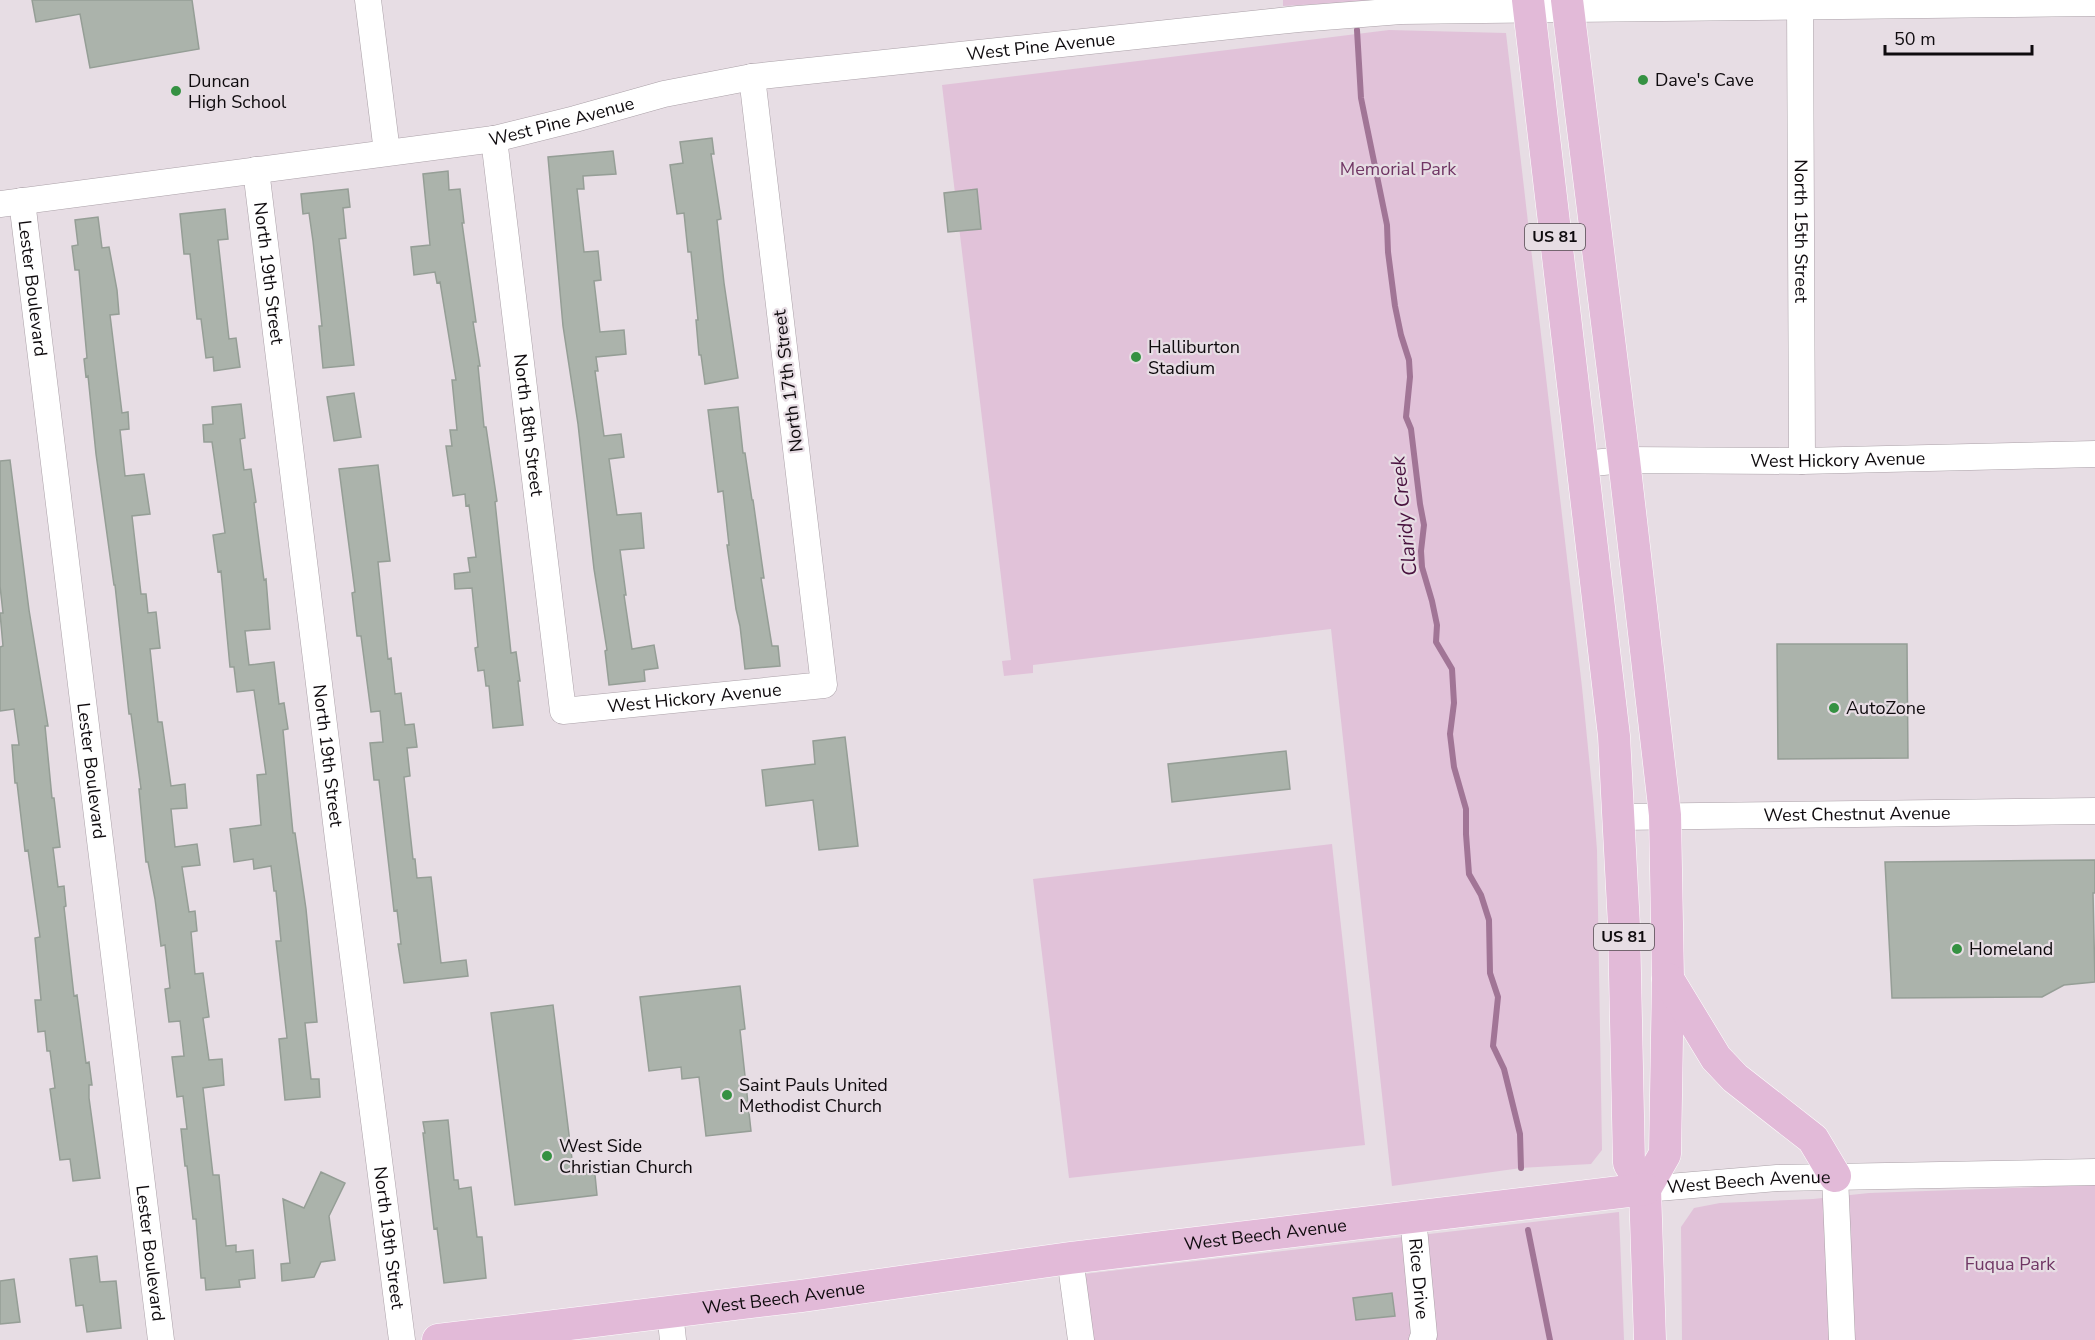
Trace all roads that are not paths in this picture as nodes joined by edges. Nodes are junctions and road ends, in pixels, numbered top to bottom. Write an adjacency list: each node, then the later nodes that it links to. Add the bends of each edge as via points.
1 (368, 0): 8 (street)
2 (1800, 3): 3 (street, West Pine Avenue); 5 (street, West Pine Avenue); 13 (street, North 15th Street)
3 (2095, 3)
4 (1528, 5): 5 (street, West Pine Avenue); 6 (street, West Pine Avenue, via 1309,18); 14 (main road, US 81)
5 (1568, 5): 12 (main road, US 81)
6 (752, 77): 7 (street, West Pine Avenue, via 664,94); 15 (street, North 17th Street)
7 (494, 139): 8 (street, West Pine Avenue); 16 (street, North 18th Street)
8 (387, 152): 9 (street, West Pine Avenue)
9 (256, 170): 10 (street, West Pine Avenue); 28 (street, North 19th Street)
10 (11, 203): 27 (street, Lester Boulevard)
11 (2095, 454): 13 (street, West Hickory Avenue)
12 (1624, 460): 13 (street, West Hickory Avenue); 14 (street, West Hickory Avenue); 18 (main road, US 81)
13 (1802, 460)
14 (1582, 464): 19 (main road, US 81)
15 (824, 685): 16 (street, West Hickory Avenue)
16 (563, 711)
17 (2095, 811): 18 (street, West Chestnut Avenue)
18 (1665, 815): 19 (street, West Chestnut Avenue); 20 (main road, US 81)
19 (1620, 817): 23 (main road, US 81, via 1629,1163)
20 (1668, 979): 22 (main road, via 1716,1058 1735,1078 1813,1139); 23 (main road, US 81, via 1665,1154)
21 (2095, 1172): 22 (street, West Beech Avenue)
22 (1835, 1176): 23 (street, West Beech Avenue); 33 (street)
23 (1645, 1190): 24 (main road, West Beech Avenue); 32 (main road)
24 (1413, 1217): 25 (main road, West Beech Avenue); 31 (street, Rice Drive)
25 (1070, 1258): 26 (main road, West Beech Avenue, via 801,1296); 30 (street)
26 (671, 1326): 29 (main road, West Beech Avenue)
27 (161, 1340)
28 (402, 1340)
29 (438, 1340)
30 (1081, 1340)
31 (1422, 1340)
32 (1650, 1340)
33 (1842, 1340)

